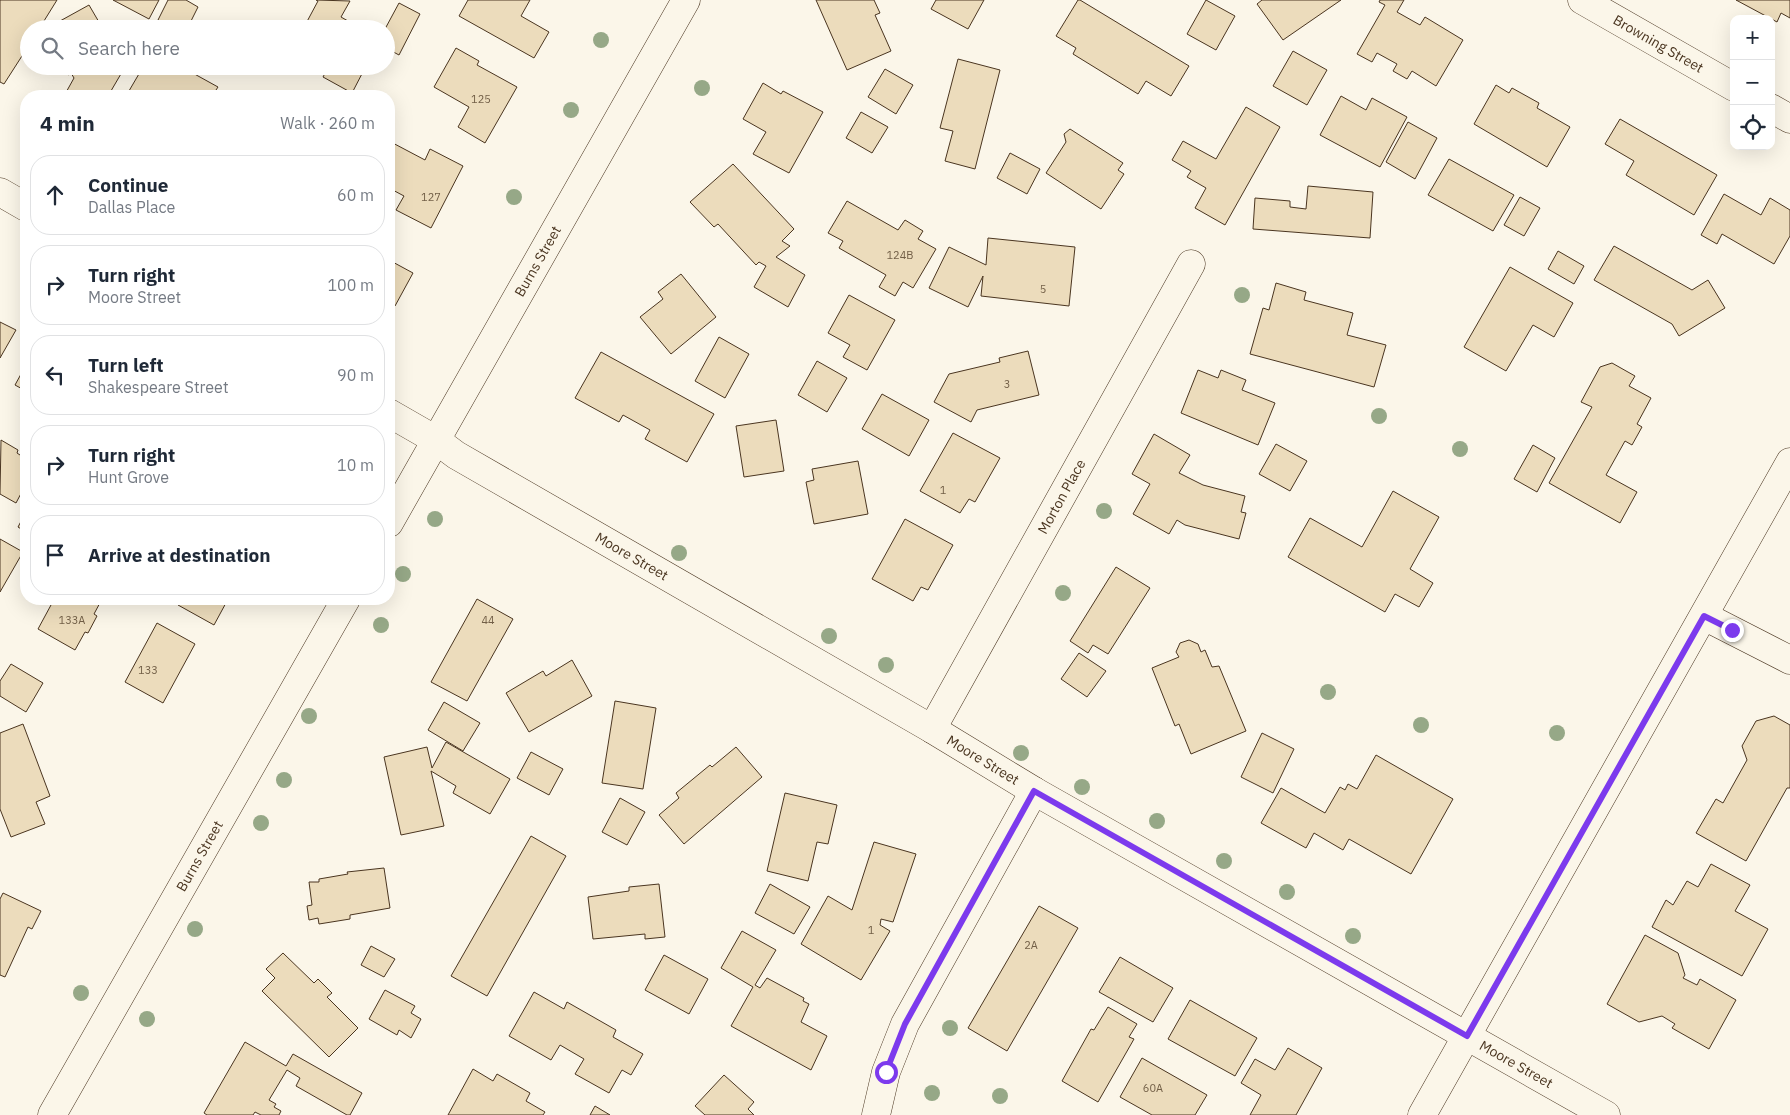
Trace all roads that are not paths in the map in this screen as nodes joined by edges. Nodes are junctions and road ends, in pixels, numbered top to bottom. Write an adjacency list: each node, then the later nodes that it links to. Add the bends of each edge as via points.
1 (686, 0): 10 (street, Burns Street)
2 (1582, 0): 3 (street, Browning Street)
3 (1730, 85)
4 (1775, 110): 5 (street)
5 (1790, 119)
6 (0, 192): 7 (street)
7 (20, 204)
8 (1191, 264): 16 (street, Morton Place)
9 (395, 416): 10 (street, Moore Street)
10 (436, 440): 12 (street, Burns Street); 16 (street, Moore Street, via 456,455)
11 (1790, 462): 14 (street)
12 (395, 512)
13 (343, 605): 19 (street, Burns Street)
14 (1704, 616): 15 (street); 18 (street)
15 (1790, 660)
16 (932, 729): 17 (street, Moore Street)
17 (1034, 791): 18 (street, Moore Street); 20 (street, via 905,1024 886,1072)
18 (1467, 1036): 21 (street); 22 (street, Moore Street)
19 (52, 1115)
20 (876, 1115)
21 (1422, 1115)
22 (1606, 1115)

